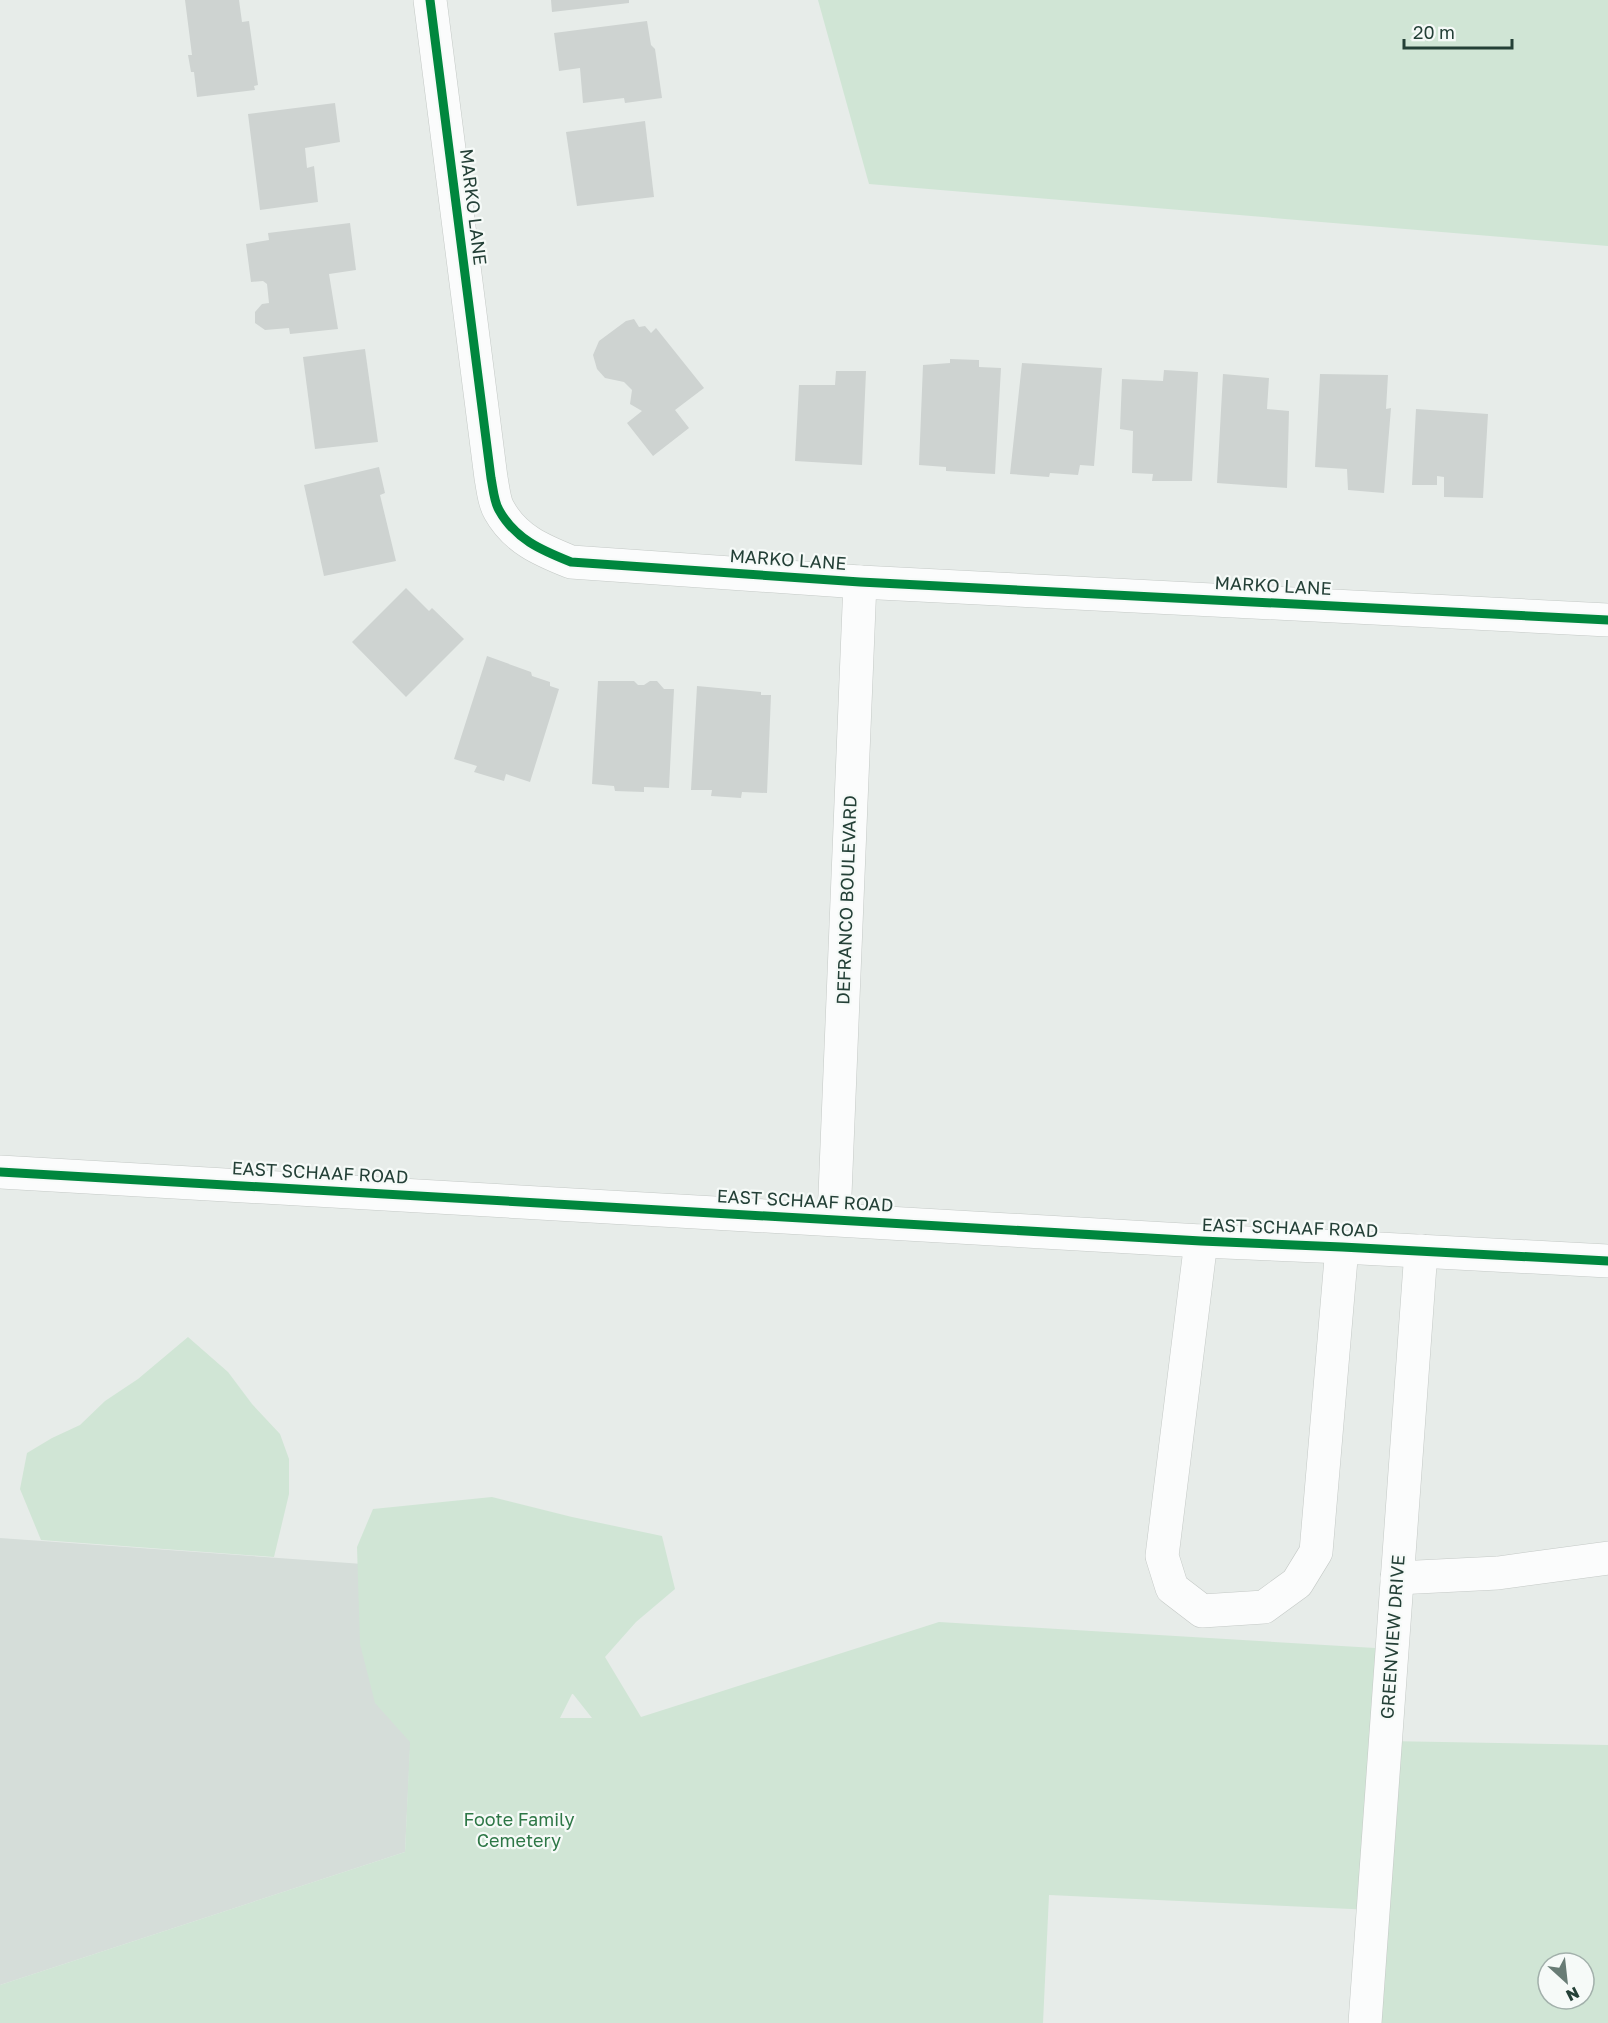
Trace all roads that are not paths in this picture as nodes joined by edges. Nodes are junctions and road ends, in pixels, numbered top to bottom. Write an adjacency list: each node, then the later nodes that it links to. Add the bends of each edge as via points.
1 (430, 0): 2 (street, MARKO LANE, via 498,509 515,531 537,549 571,562)
2 (860, 582): 3 (street, MARKO LANE); 5 (street, DEFRANCO BOULEVARD)
3 (1608, 620)
4 (0, 1172): 5 (street, EAST SCHAAF ROAD)
5 (834, 1219): 6 (street, EAST SCHAAF ROAD)
6 (1201, 1241): 7 (street, EAST SCHAAF ROAD); 7 (street, via 1162,1556 1172,1588 1202,1611 1264,1607 1298,1583 1316,1552)
7 (1342, 1247): 8 (street, EAST SCHAAF ROAD)
8 (1421, 1251): 9 (street, EAST SCHAAF ROAD); 11 (street, GREENVIEW DRIVE)
9 (1608, 1261)
10 (1608, 1558): 11 (street, via 1498,1573)
11 (1397, 1578): 12 (street, GREENVIEW DRIVE)
12 (1365, 2023)

